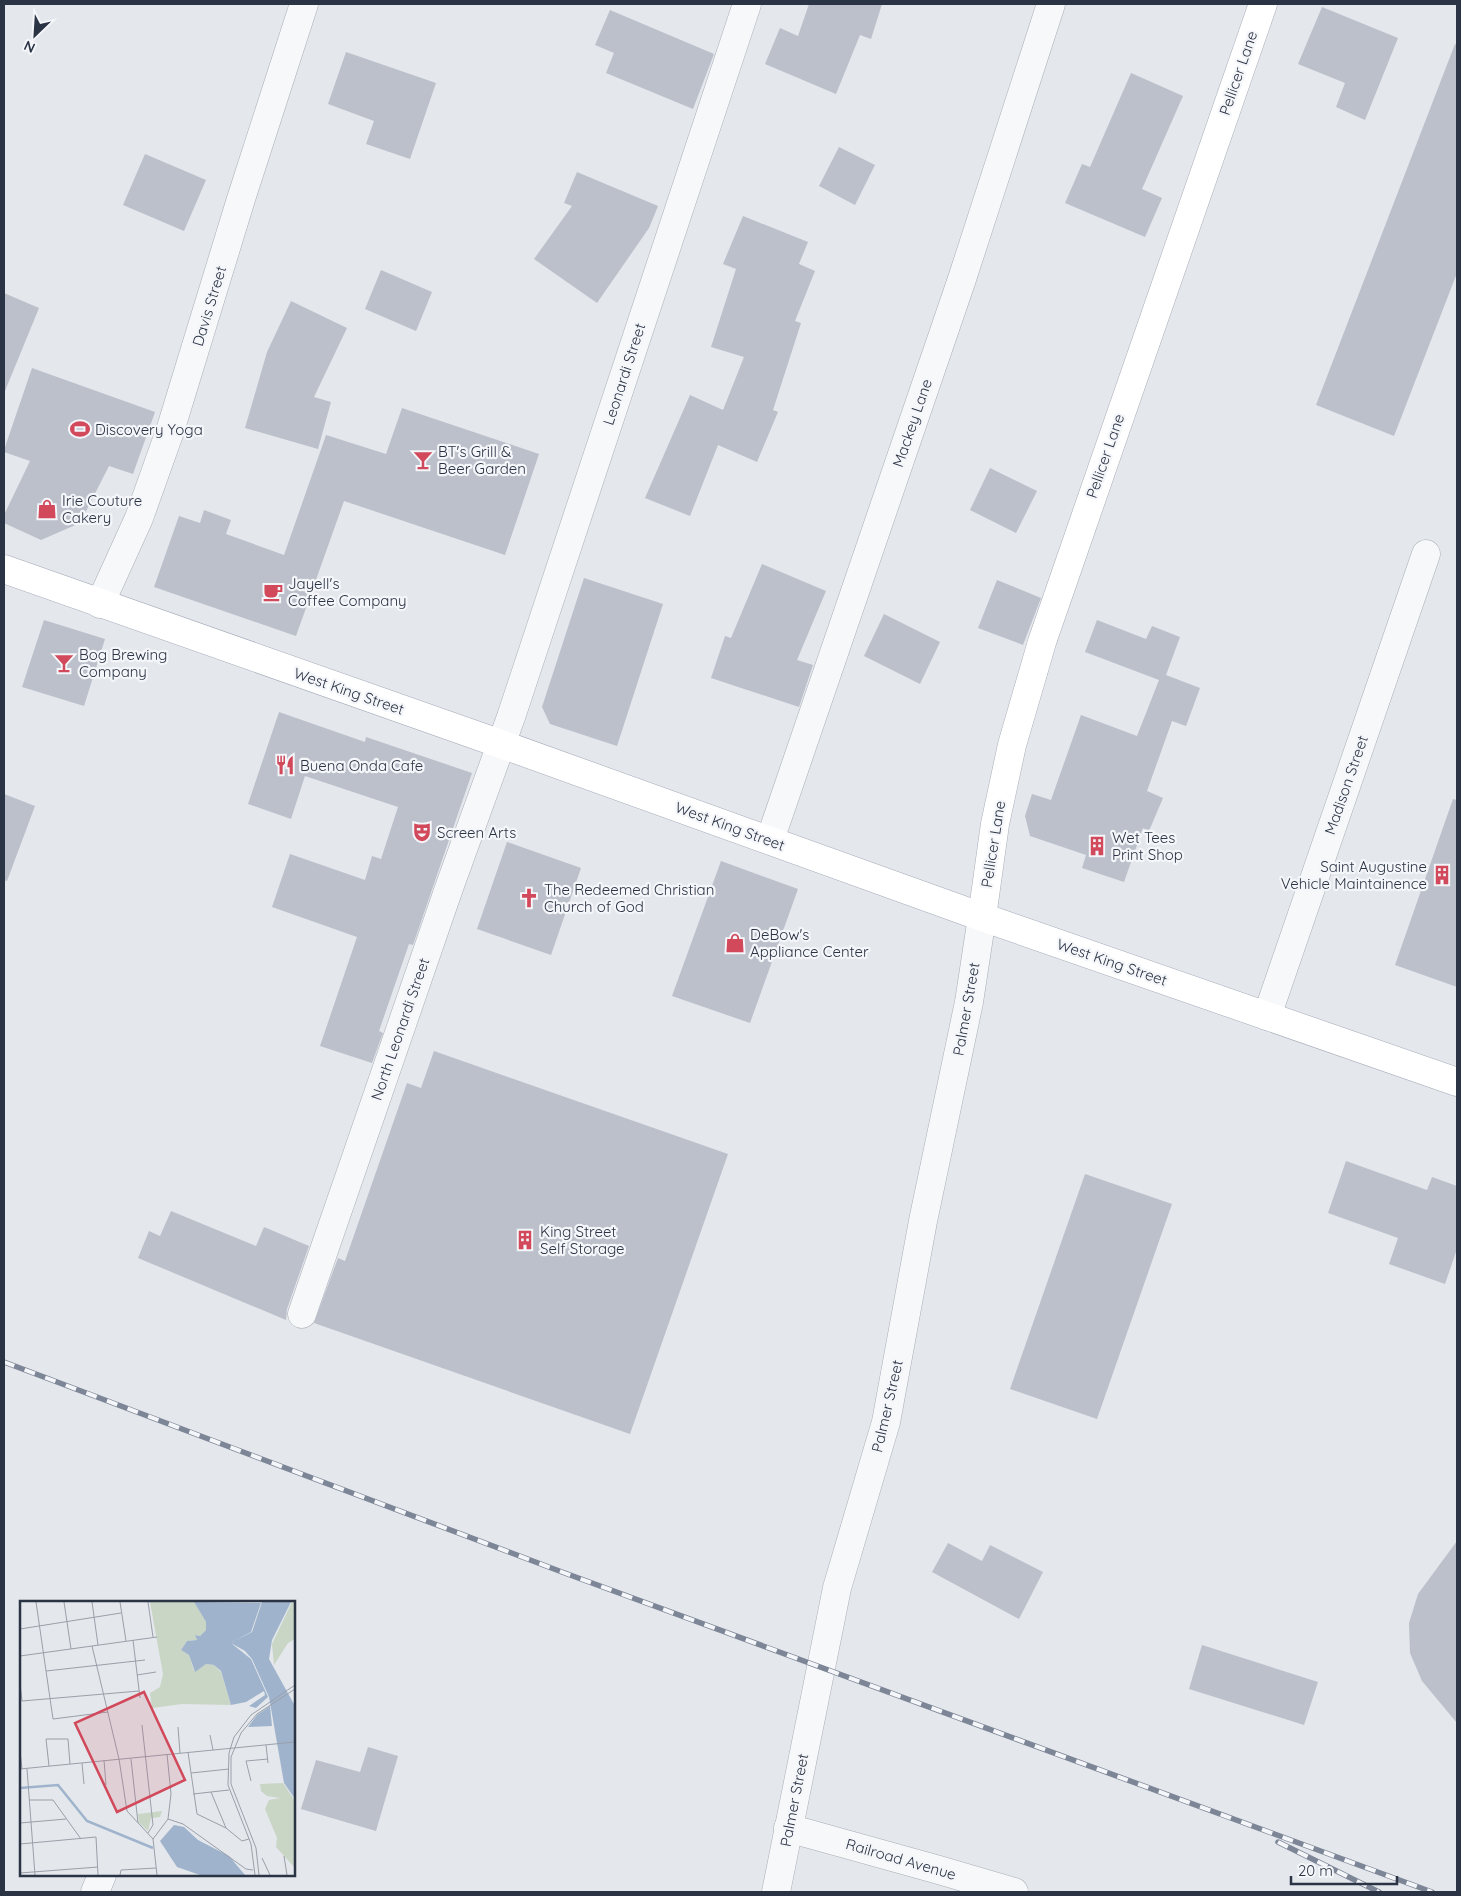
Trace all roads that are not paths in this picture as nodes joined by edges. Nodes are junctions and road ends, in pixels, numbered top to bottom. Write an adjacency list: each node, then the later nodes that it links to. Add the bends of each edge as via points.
1 (304, 4): 7 (street, Davis Street, via 170,431 138,518)
2 (746, 4): 8 (street, Leonardi Street)
3 (1052, 4): 9 (street, Mackey Lane)
4 (1263, 4): 10 (main road, Pellicer Lane, via 1042,642 1012,745)
5 (1426, 554): 11 (street, Madison Street)
6 (4, 569): 7 (main road, West King Street)
7 (100, 604): 8 (main road, West King Street)
8 (501, 744): 9 (main road, West King Street); 13 (street, North Leonardi Street)
9 (770, 840): 10 (main road, West King Street)
10 (982, 917): 11 (main road, West King Street); 14 (street, Palmer Street, via 969,1002 886,1422 836,1588)
11 (1267, 1016): 12 (main road, West King Street)
12 (1457, 1082)
13 (302, 1314)
14 (788, 1828): 17 (street, Palmer Street); 18 (street, Railroad Avenue)
15 (102, 1876): 16 (street)
16 (95, 1892)
17 (776, 1892)
18 (1014, 1892)

